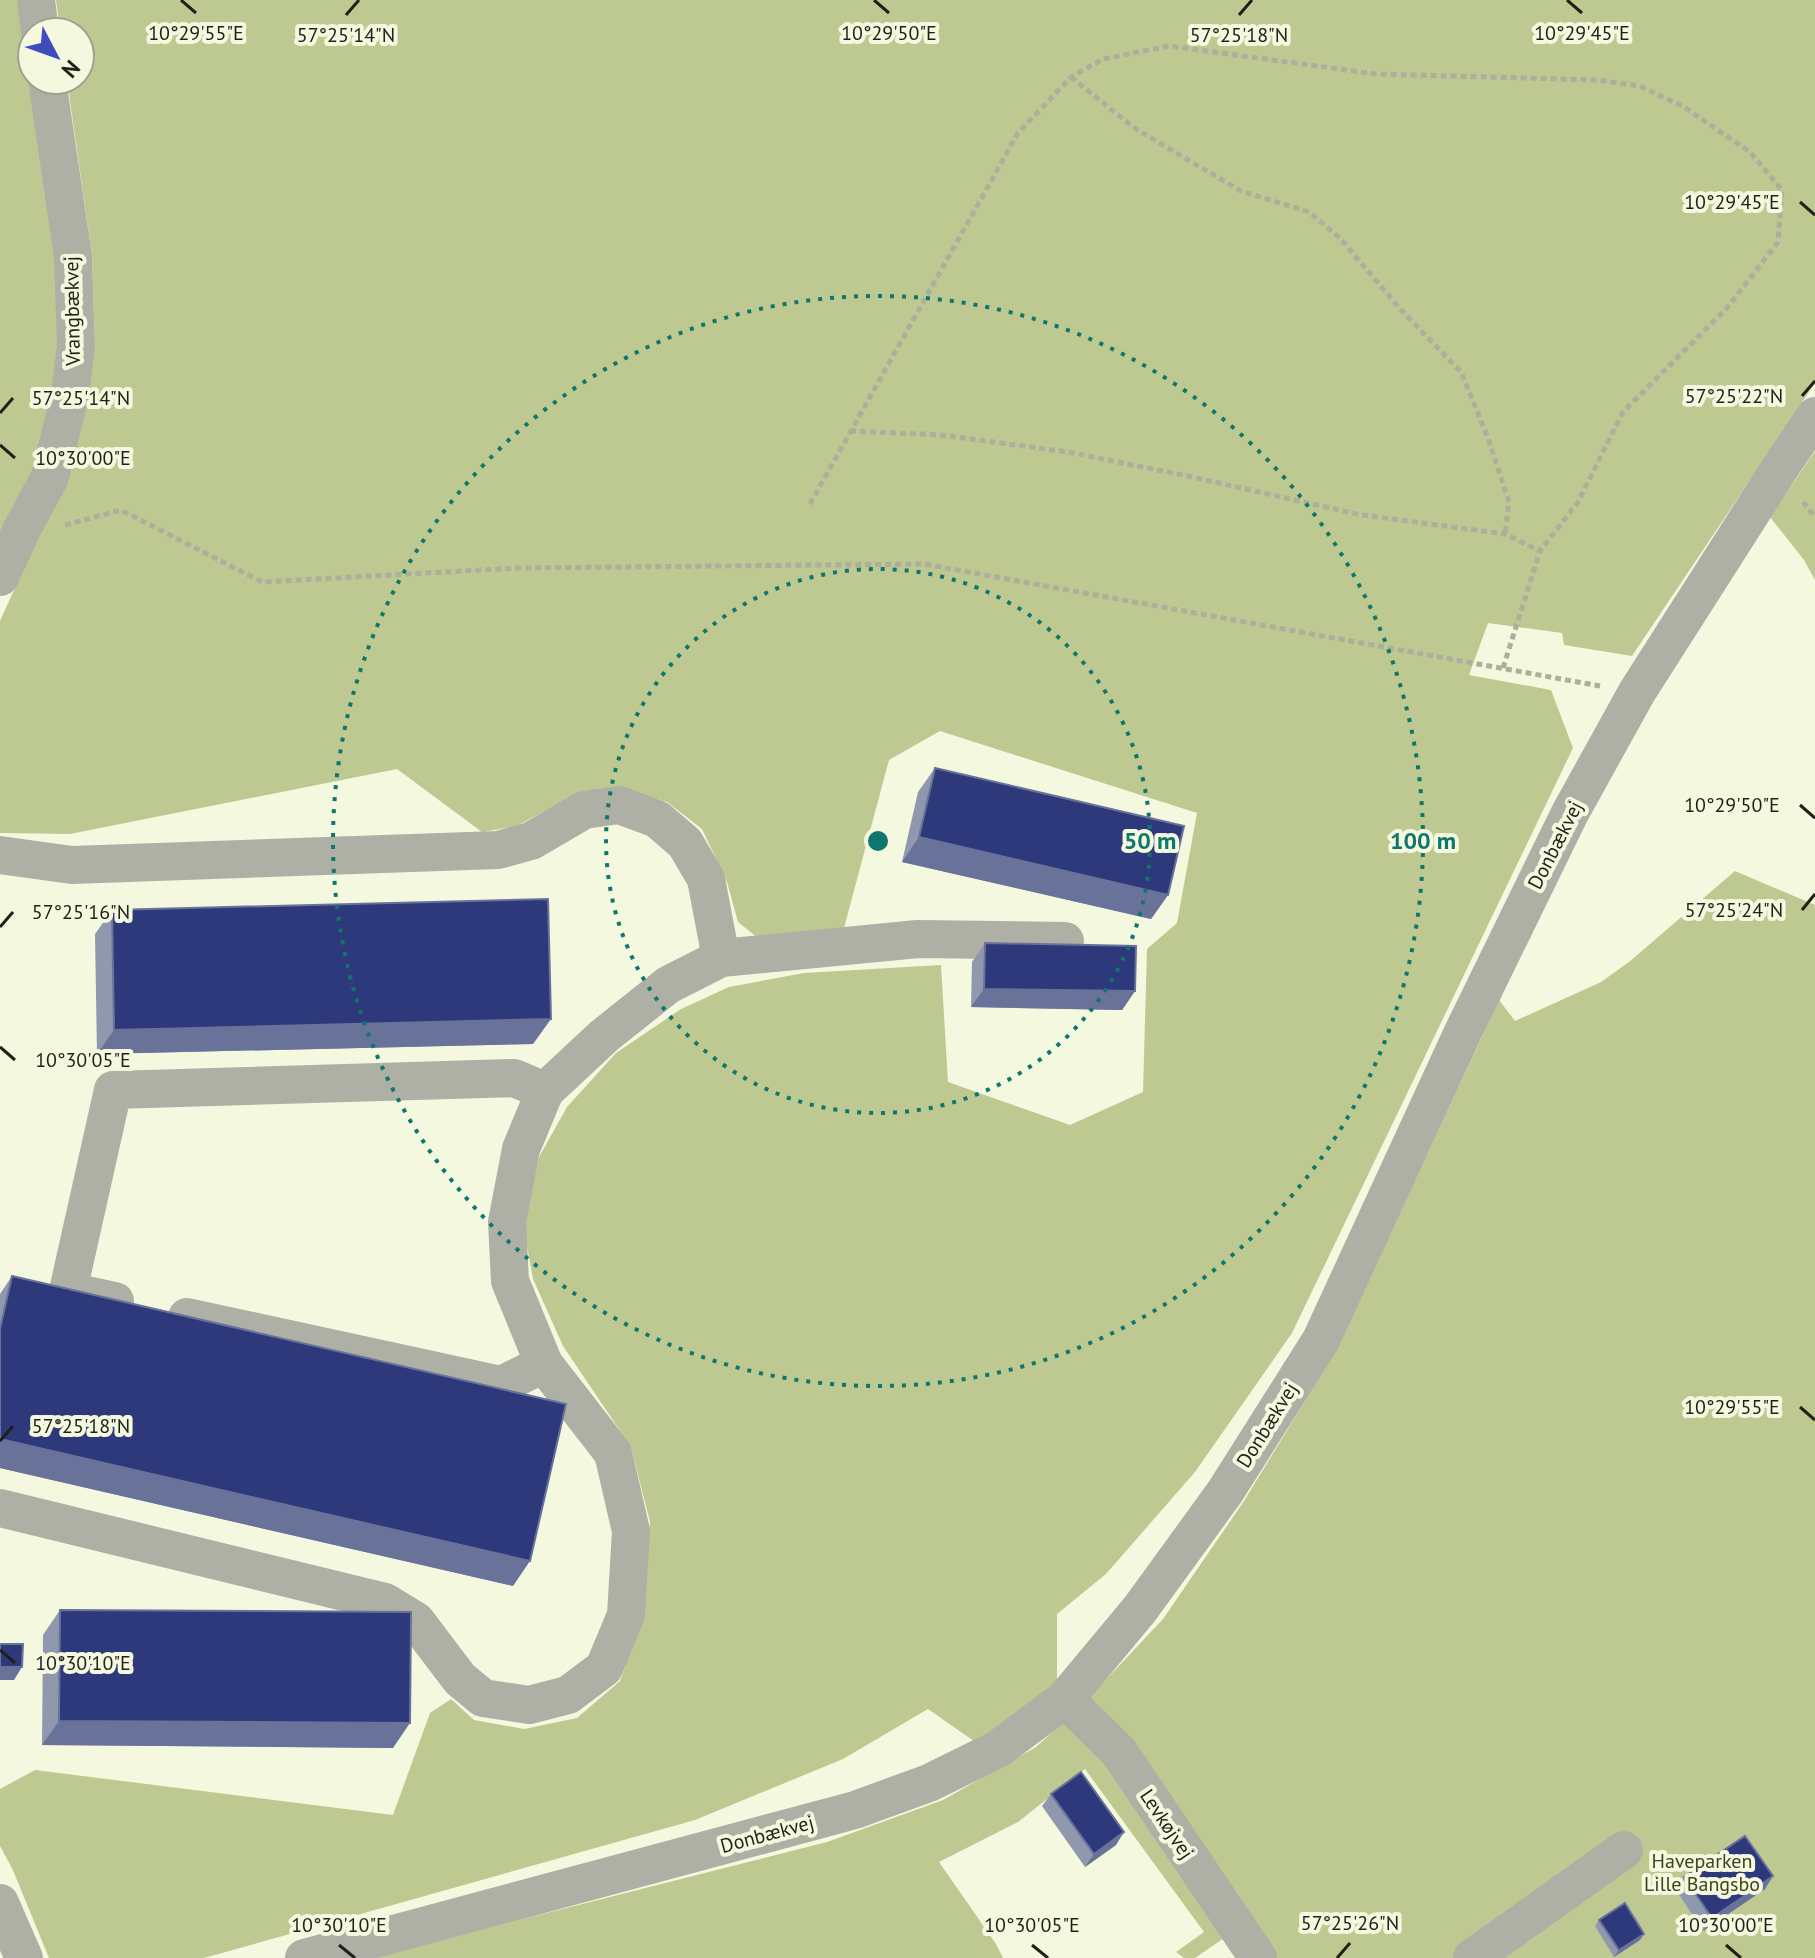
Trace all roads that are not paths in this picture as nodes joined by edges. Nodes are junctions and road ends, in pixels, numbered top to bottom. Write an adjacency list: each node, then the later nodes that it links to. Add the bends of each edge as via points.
1 (49, 96): 3 (street, Vrangbækvej, via 73,256 76,345 50,477)
2 (1815, 416): 10 (street, Donbækvej, via 1637,692 1556,840 1321,1340 1225,1492 1140,1609)
3 (0, 577)
4 (0, 855): 6 (street, via 72,865 498,850 531,841 584,810 619,805 657,819 685,843 706,879)
5 (1065, 941): 6 (street, via 918,939)
6 (721, 958): 7 (street, via 668,985)
7 (545, 1091): 8 (street, via 521,1149 507,1222 510,1281); 8 (street, via 514,1078 113,1090 68,1291 501,1385)
8 (544, 1364): 9 (street, via 613,1453 631,1531 626,1615 604,1668 568,1695 529,1705 483,1698 460,1679 416,1621 385,1602)
9 (0, 1508)
10 (1065, 1699): 14 (street, Donbækvej, via 998,1749 929,1783 855,1810); 15 (street, Levkøjvej, via 1119,1752)
11 (1624, 1850): 16 (street)
12 (0, 1903): 13 (street)
13 (24, 1958)
14 (304, 1958)
15 (1258, 1958)
16 (1472, 1958)

